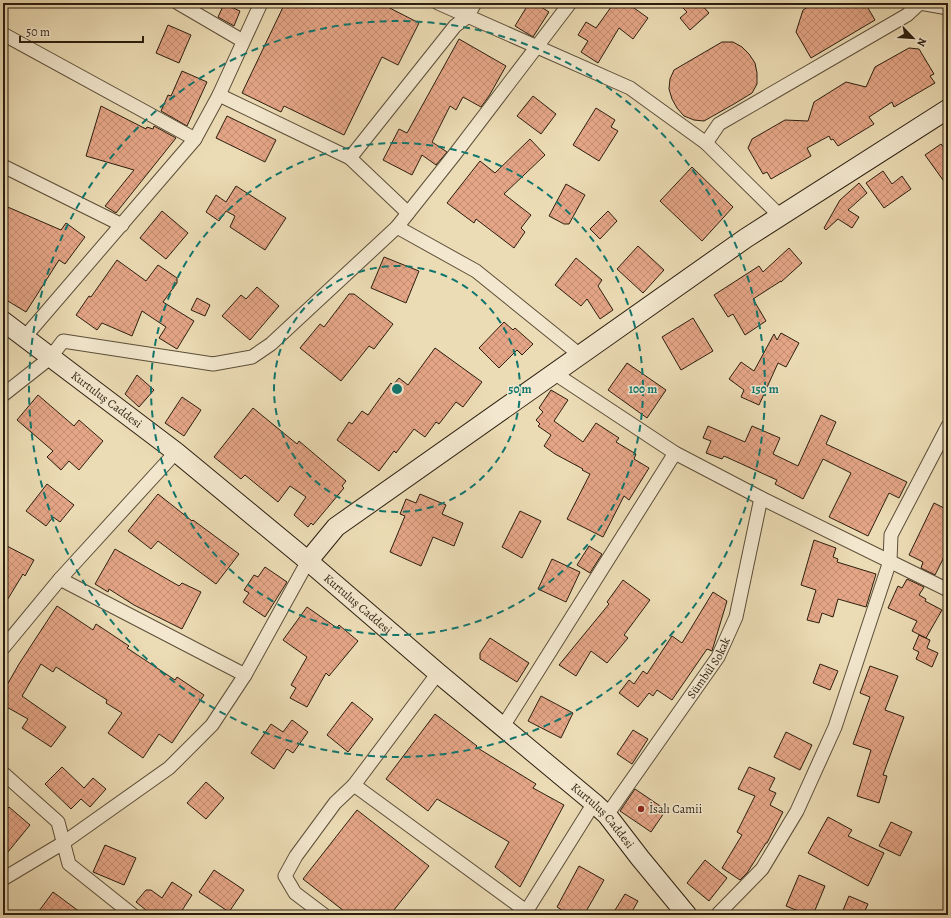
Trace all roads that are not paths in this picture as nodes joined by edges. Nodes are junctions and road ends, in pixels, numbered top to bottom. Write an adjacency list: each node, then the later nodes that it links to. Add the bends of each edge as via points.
1 (178, 3): 10 (street)
2 (261, 3): 10 (street)
3 (438, 3): 8 (street)
4 (475, 3): 8 (street)
5 (570, 3): 11 (street)
6 (920, 3): 7 (street); 15 (street, via 907,15 720,124)
7 (948, 8)
8 (467, 17): 11 (street); 16 (street, via 455,26)
9 (3, 34): 14 (street)
10 (243, 40): 12 (street)
11 (536, 47): 15 (street, via 630,88); 18 (street)
12 (219, 94): 14 (street); 16 (street)
13 (948, 109): 19 (main road)
14 (195, 139): 20 (street)
15 (706, 143): 19 (street)
16 (350, 158): 18 (street)
17 (3, 166): 20 (street)
18 (408, 213): 21 (street)
19 (780, 216): 24 (main road)
20 (122, 225): 23 (street)
21 (397, 227): 24 (street, via 476,271); 25 (street, via 271,344 252,357 213,364 63,341)
22 (3, 321): 23 (main road, Kurtuluş Caddesi)
23 (24, 338): 25 (main road, Kurtuluş Caddesi)
24 (580, 354): 26 (main road)
25 (50, 358): 27 (street); 29 (main road, Kurtuluş Caddesi)
26 (554, 374): 30 (street); 33 (main road, via 336,527)
27 (3, 396)
28 (948, 426): 32 (street, via 891,536)
29 (176, 452): 33 (main road, Kurtuluş Caddesi); 34 (street)
30 (674, 453): 31 (street); 39 (street)
31 (761, 498): 32 (street); 42 (street, Sümbül Sokak, via 736,617 718,657)
32 (890, 560): 35 (street); 49 (street, via 835,727 797,811 762,869)
33 (308, 561): 37 (main road, Kurtuluş Caddesi); 38 (street)
34 (60, 579): 36 (street); 38 (street)
35 (948, 590)
36 (3, 648)
37 (438, 673): 39 (main road, Kurtuluş Caddesi); 41 (street)
38 (245, 675): 43 (street, via 212,725 169,768)
39 (502, 728): 42 (main road, Kurtuluş Caddesi)
40 (3, 773): 43 (street, via 58,822)
41 (354, 785): 45 (street); 47 (street, via 335,803 296,856 285,876 295,892)
42 (600, 809): 45 (street, Sümbül Sokak); 48 (main road, Kurtuluş Caddesi)
43 (63, 843): 44 (street); 46 (street, via 69,864)
44 (3, 878)
45 (525, 913)
46 (133, 915)
47 (324, 915)
48 (687, 915)
49 (717, 915)

